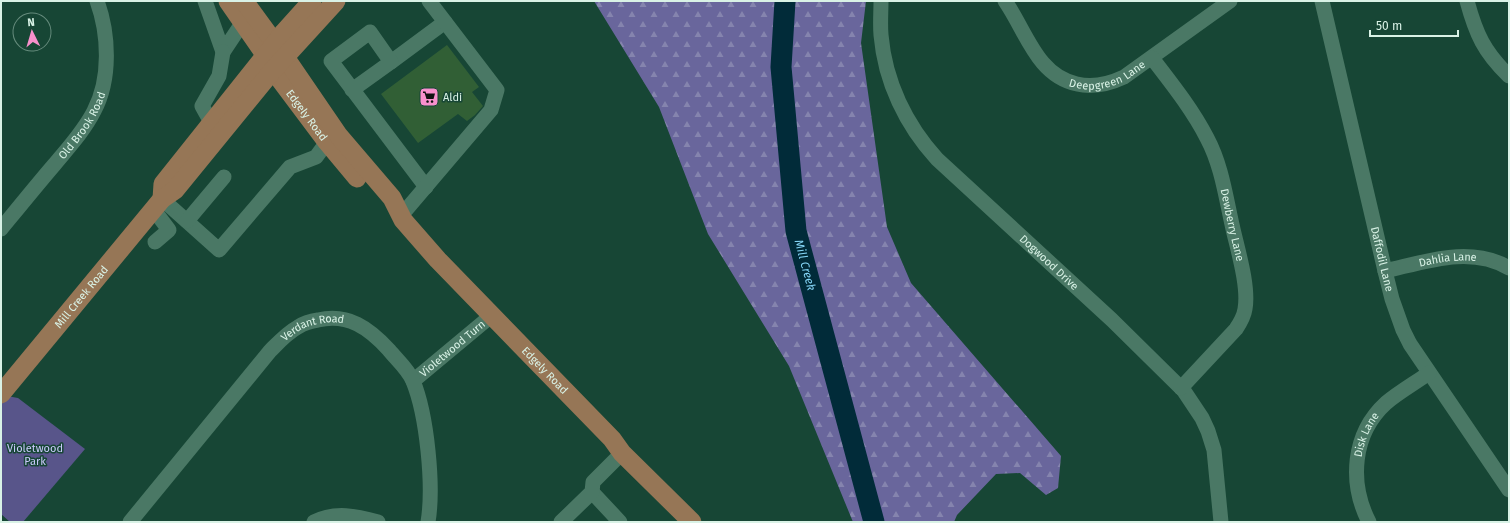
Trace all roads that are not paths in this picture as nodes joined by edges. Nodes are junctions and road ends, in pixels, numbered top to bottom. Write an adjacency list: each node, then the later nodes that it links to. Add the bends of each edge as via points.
1 (97, 1): 30 (street, Old Brook Road, via 102,19 107,63 97,105 79,134)
2 (205, 1): 15 (street)
3 (228, 1): 13 (main road, Edgely Road)
4 (244, 1): 16 (main road, Edgely Road)
5 (312, 1): 16 (main road, via 284,32)
6 (336, 1): 16 (main road)
7 (430, 1): 14 (street)
8 (881, 1): 37 (street, Dogwood Drive, via 881,34 890,78 901,106 922,142)
9 (1005, 1): 17 (street, Deepgreen Lane, via 1038,57 1052,73 1070,83 1096,86 1114,82)
10 (1230, 1): 17 (street, Deepgreen Lane)
11 (1322, 1): 33 (street, Daffodil Lane)
12 (1467, 1): 20 (street, via 1478,36 1486,50)
13 (243, 22): 15 (street); 16 (main road, Edgely Road)
14 (445, 22): 18 (street); 26 (street, via 497,90 491,110)
15 (223, 52): 19 (street)
16 (275, 57): 22 (main road, Mill Creek Road); 24 (main road, Edgely Road); 27 (main road, Mill Creek Road, via 176,190); 28 (main road, Edgely Road, via 392,198)
17 (1152, 58): 37 (street, Dewberry Lane, via 1195,116 1215,156 1246,295 1245,310 1236,329)
18 (391, 62): 21 (street); 21 (street, via 370,32 330,61)
19 (219, 76): 22 (street); 23 (street, via 202,106)
20 (1509, 76)
21 (352, 90): 26 (street)
22 (236, 94): 23 (main road, Mill Creek Road)
23 (212, 124): 27 (main road, Mill Creek Road, via 163,184)
24 (327, 142): 28 (main road, Edgely Road, via 386,211); 29 (street, via 316,157 290,166 219,250)
25 (224, 177): 29 (street)
26 (426, 187): 28 (street)
27 (158, 204): 29 (street); 31 (street, via 169,230); 38 (main road, Mill Creek Road)
28 (400, 217): 34 (main road, Edgely Road)
29 (187, 221)
30 (1, 229)
31 (155, 242)
32 (1509, 268): 33 (street, Dahlia Lane, via 1492,260 1459,256)
33 (1385, 271): 35 (street, Daffodil Lane, via 1403,330)
34 (491, 316): 36 (street, Violetwood Turn); 39 (main road, Edgely Road, via 612,439)
35 (1430, 373): 40 (street, Daffodil Lane); 50 (street, Disk Lane, via 1385,404 1364,433 1356,462 1356,480 1358,496)
36 (413, 381): 42 (street, Verdant Road, via 370,331 353,322 341,318 328,318 298,326 270,351); 45 (street, Verdant Road, via 426,438 431,499)
37 (1181, 388): 49 (street, Dogwood Drive, via 1202,418 1214,450)
38 (1, 394)
39 (622, 453): 41 (street, via 593,482); 48 (main road, Edgely Road)
40 (1509, 490)
41 (592, 492): 46 (street); 47 (street)
42 (130, 522)
43 (314, 522): 44 (street, via 341,515)
44 (378, 522)
45 (428, 522)
46 (561, 522)
47 (620, 522)
48 (692, 522)
49 (1221, 522)
50 (1369, 522)

